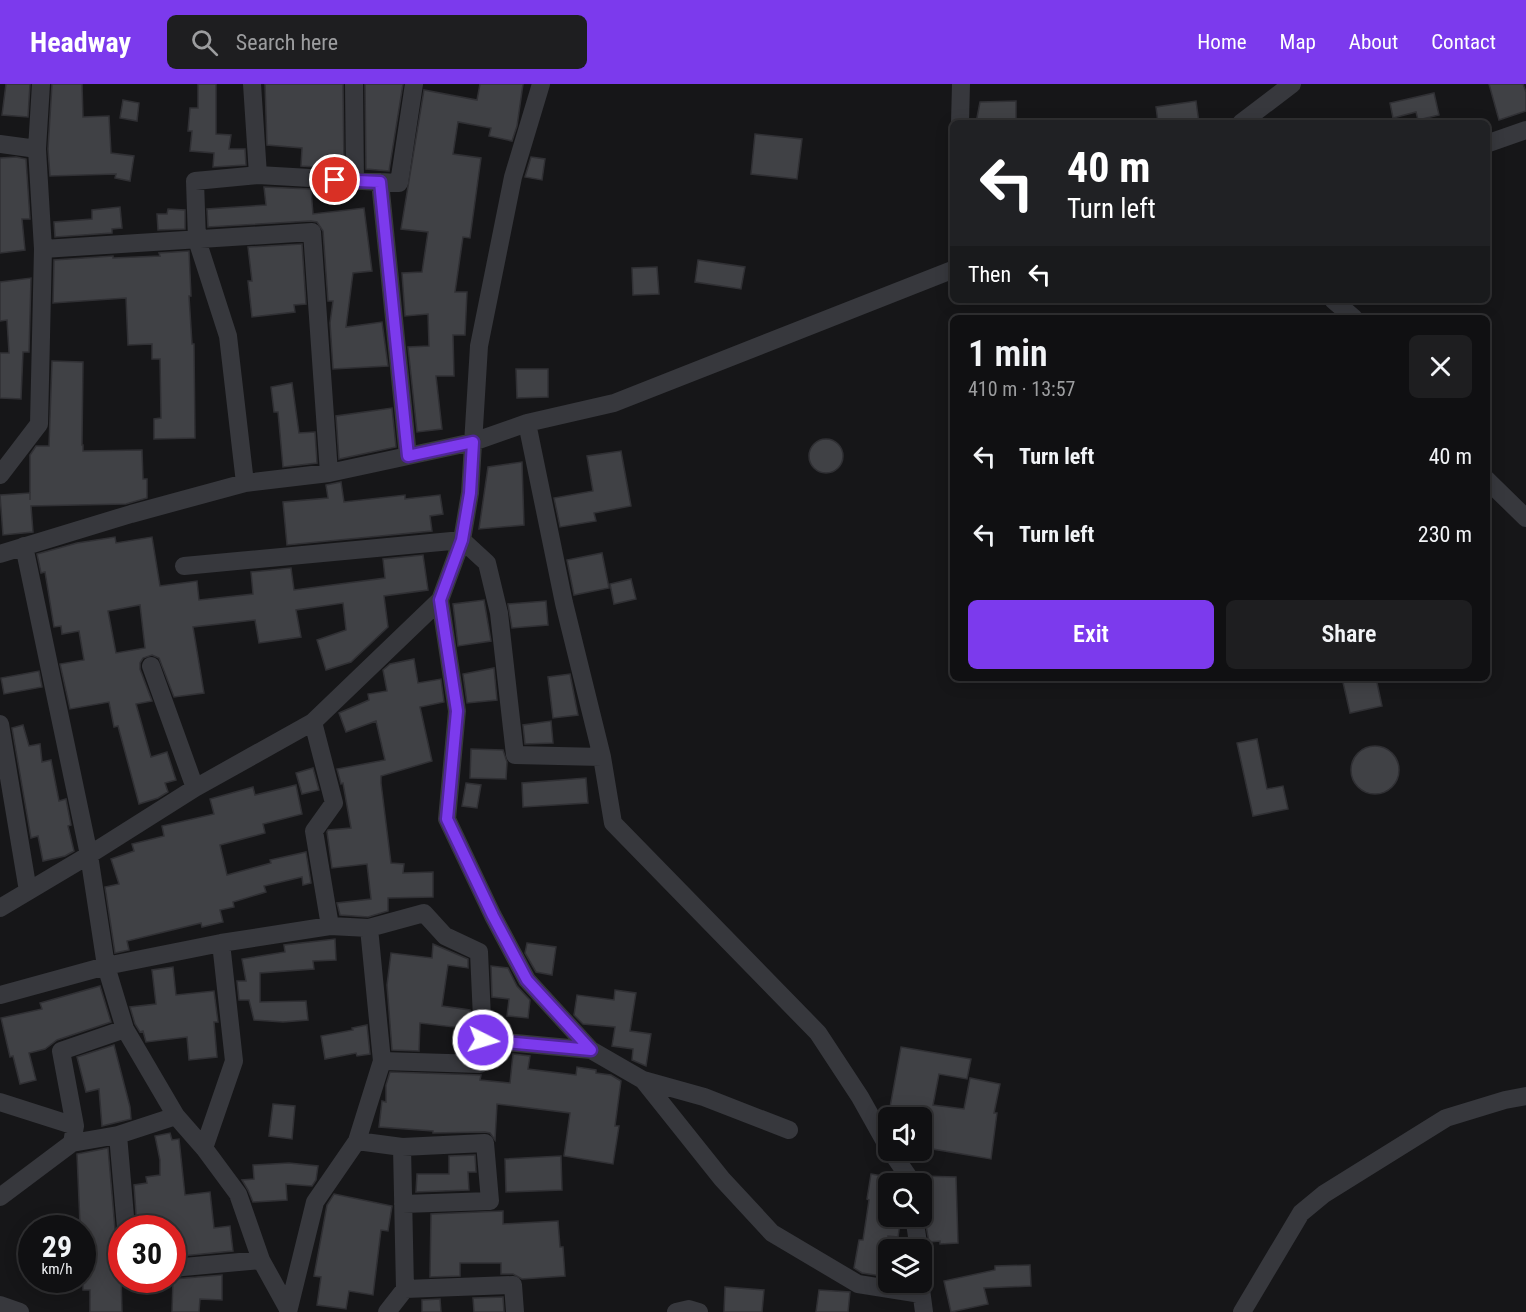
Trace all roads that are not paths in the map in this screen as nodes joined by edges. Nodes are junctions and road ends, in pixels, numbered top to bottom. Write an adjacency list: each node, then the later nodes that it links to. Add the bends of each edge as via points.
1 (41, 84): 13 (street)
2 (252, 84): 14 (street)
3 (354, 84): 15 (street)
4 (414, 84): 16 (street, via 399,183)
5 (540, 84): 23 (street, via 513,177 479,346)
6 (961, 84): 8 (street)
7 (1292, 84): 9 (street)
8 (960, 120)
9 (1245, 120)
10 (1526, 130): 11 (street)
11 (1490, 143)
12 (0, 144): 13 (street)
13 (37, 149): 18 (street)
14 (258, 175): 15 (street); 17 (street, via 195,181)
15 (355, 181): 16 (street)
16 (380, 182): 24 (street)
17 (197, 240): 18 (street); 25 (street, via 312,232); 27 (street, via 228,336)
18 (43, 249): 26 (street, via 39,424)
19 (950, 271): 22 (street, via 614,403)
20 (1336, 303): 21 (street)
21 (1350, 315)
22 (527, 423): 23 (street); 38 (street, via 564,603)
23 (473, 442): 24 (street); 30 (street)
24 (408, 456): 25 (street)
25 (329, 473): 27 (street)
26 (0, 475)
27 (245, 483): 31 (street)
28 (1490, 483): 29 (street)
29 (1526, 518)
30 (462, 540): 33 (street); 34 (street); 38 (street, via 487,563 499,613 515,754)
31 (24, 546): 32 (street); 40 (street)
32 (1, 548)
33 (184, 566)
34 (440, 600): 36 (street); 50 (street, via 457,711 447,819 527,980)
35 (151, 666): 39 (street)
36 (313, 722): 39 (street); 43 (street, via 334,803 314,831)
37 (0, 724): 41 (street)
38 (602, 757): 56 (street, via 613,824 818,1033)
39 (195, 788): 40 (street)
40 (89, 855): 41 (street); 46 (street)
41 (28, 891): 42 (street)
42 (0, 908)
43 (330, 926): 44 (street); 45 (street)
44 (369, 928): 49 (street, via 424,913 445,936 479,952); 51 (street)
45 (221, 944): 46 (street); 62 (street, via 234,1061)
46 (106, 966): 47 (street); 48 (street)
47 (0, 995)
48 (125, 1029): 55 (street); 58 (street, via 61,1051)
49 (483, 1040): 50 (street); 51 (street, via 480,1064)
50 (591, 1050): 52 (street)
51 (382, 1061): 60 (street)
52 (643, 1080): 57 (street, via 704,1097); 68 (street, via 722,1179 772,1233 858,1284)
53 (1526, 1096): 79 (street, via 1446,1118 1324,1194 1301,1213)
54 (0, 1102): 58 (street)
55 (176, 1116): 59 (street); 62 (street)
56 (878, 1129)
57 (789, 1130)
58 (74, 1134): 59 (street); 63 (street)
59 (118, 1135): 65 (street)
60 (357, 1142): 61 (street); 72 (street, via 315,1202)
61 (402, 1147): 64 (street); 64 (street, via 485,1143 490,1201)
62 (204, 1148): 66 (street, via 238,1194)
63 (0, 1197)
64 (403, 1204): 69 (street)
65 (125, 1215)
66 (261, 1260): 67 (street); 72 (street)
67 (186, 1267)
68 (878, 1285)
69 (405, 1289): 74 (street); 75 (street, via 513,1285)
70 (922, 1293): 78 (street)
71 (0, 1305): 73 (street)
72 (288, 1311)
73 (20, 1312)
74 (387, 1312)
75 (515, 1312)
76 (676, 1312): 77 (street)
77 (699, 1312)
78 (924, 1312)
79 (1242, 1312)

